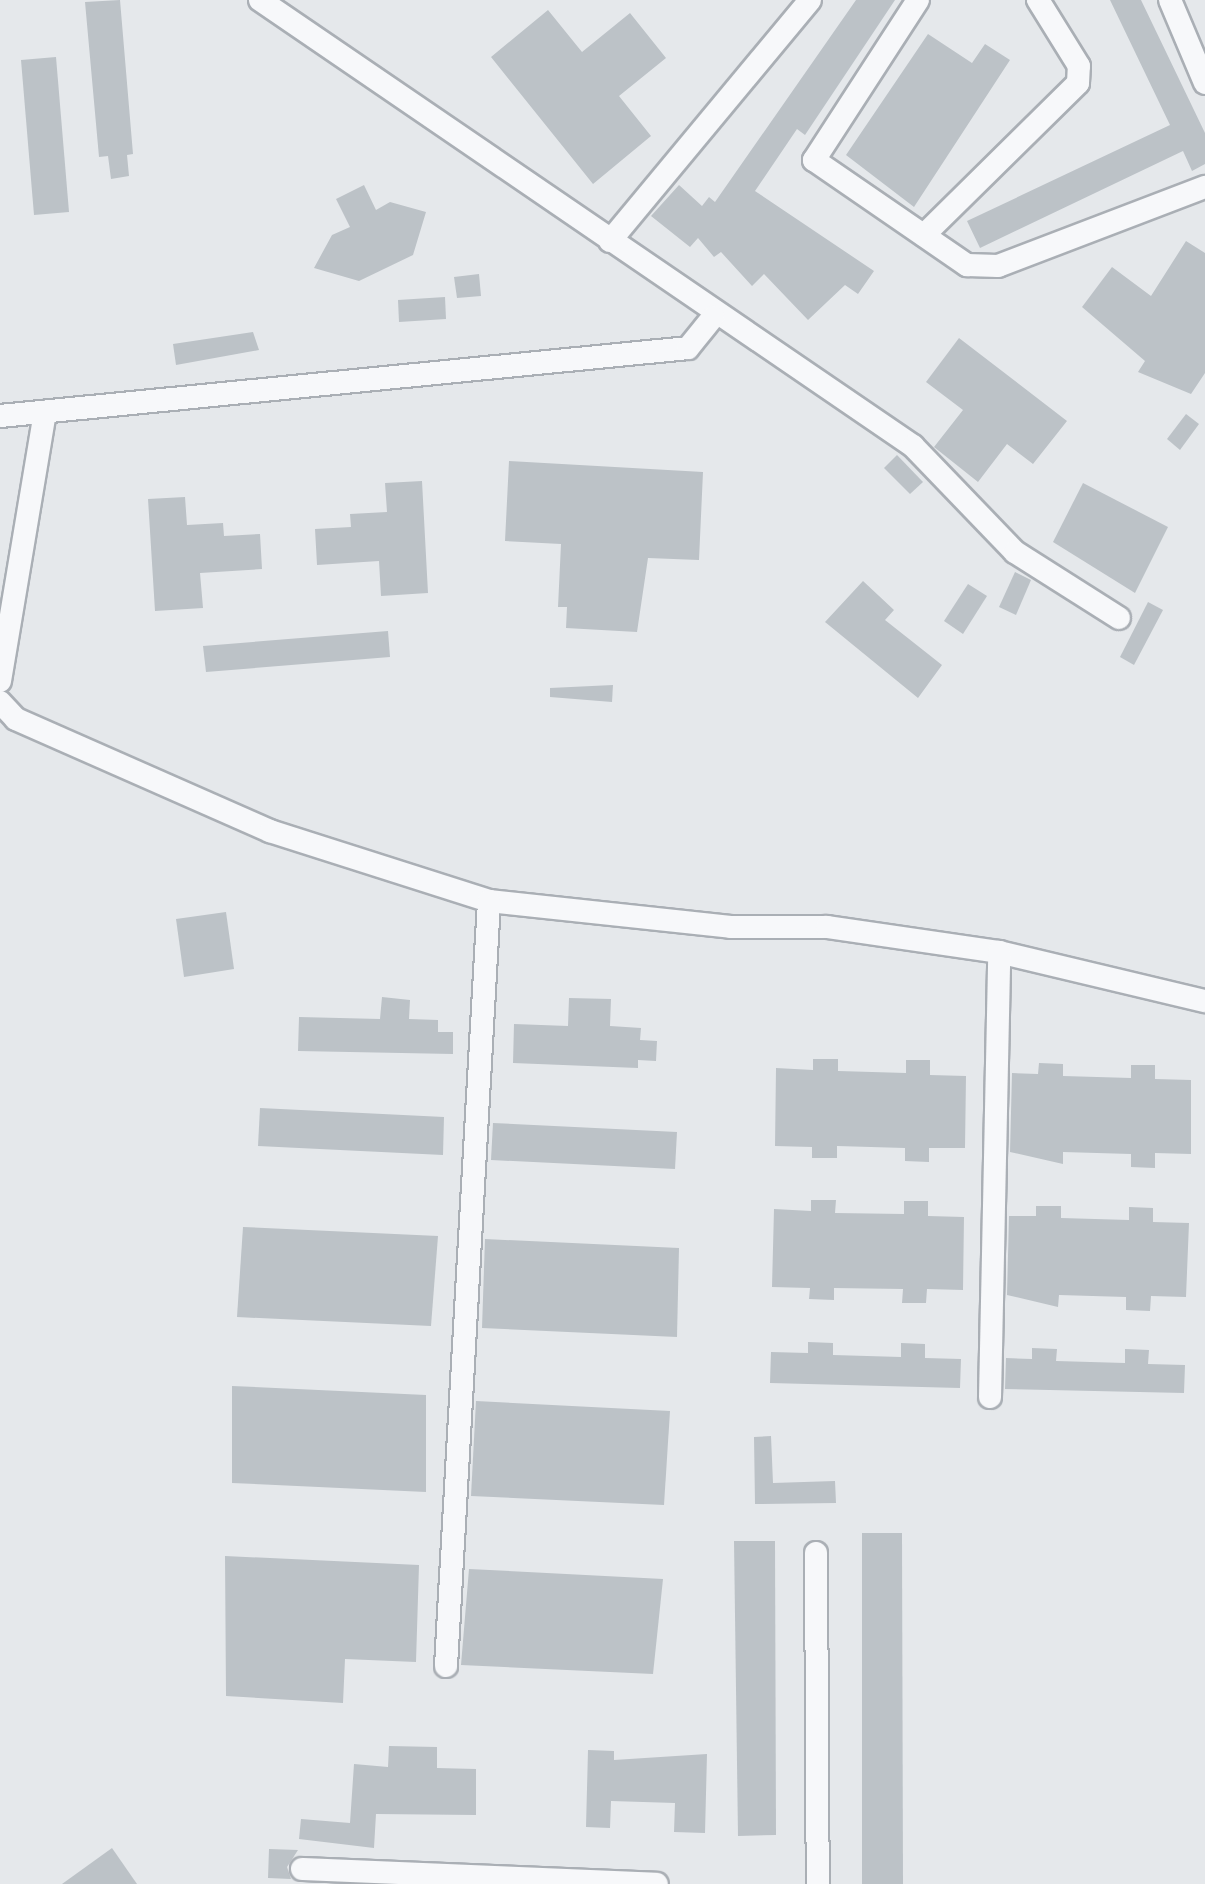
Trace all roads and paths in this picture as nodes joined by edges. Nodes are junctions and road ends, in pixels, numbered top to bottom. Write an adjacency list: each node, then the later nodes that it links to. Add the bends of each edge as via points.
1 (260, 0): 9 (street)
2 (810, 0): 9 (street)
3 (918, 0): 8 (street, via 814,160)
4 (1038, 0): 8 (street, via 1079,66 1078,84)
5 (1170, 0): 6 (street)
6 (1205, 83)
7 (1205, 186): 8 (street, via 998,266 968,265)
8 (924, 236)
9 (610, 241): 10 (street)
10 (713, 316): 11 (street, via 688,348); 13 (street, via 914,446 1015,552)
11 (45, 412): 12 (street); 14 (street)
12 (0, 416)
13 (1119, 618)
14 (0, 681)
15 (0, 702): 16 (street, via 16,719 270,832)
16 (489, 901): 17 (street, via 731,927 827,927); 21 (street)
17 (999, 952): 18 (street); 19 (street)
18 (1205, 1000)
19 (990, 1397)
20 (816, 1552): 24 (street)
21 (446, 1666)
22 (302, 1869): 23 (street)
23 (657, 1884)
24 (818, 1884)

